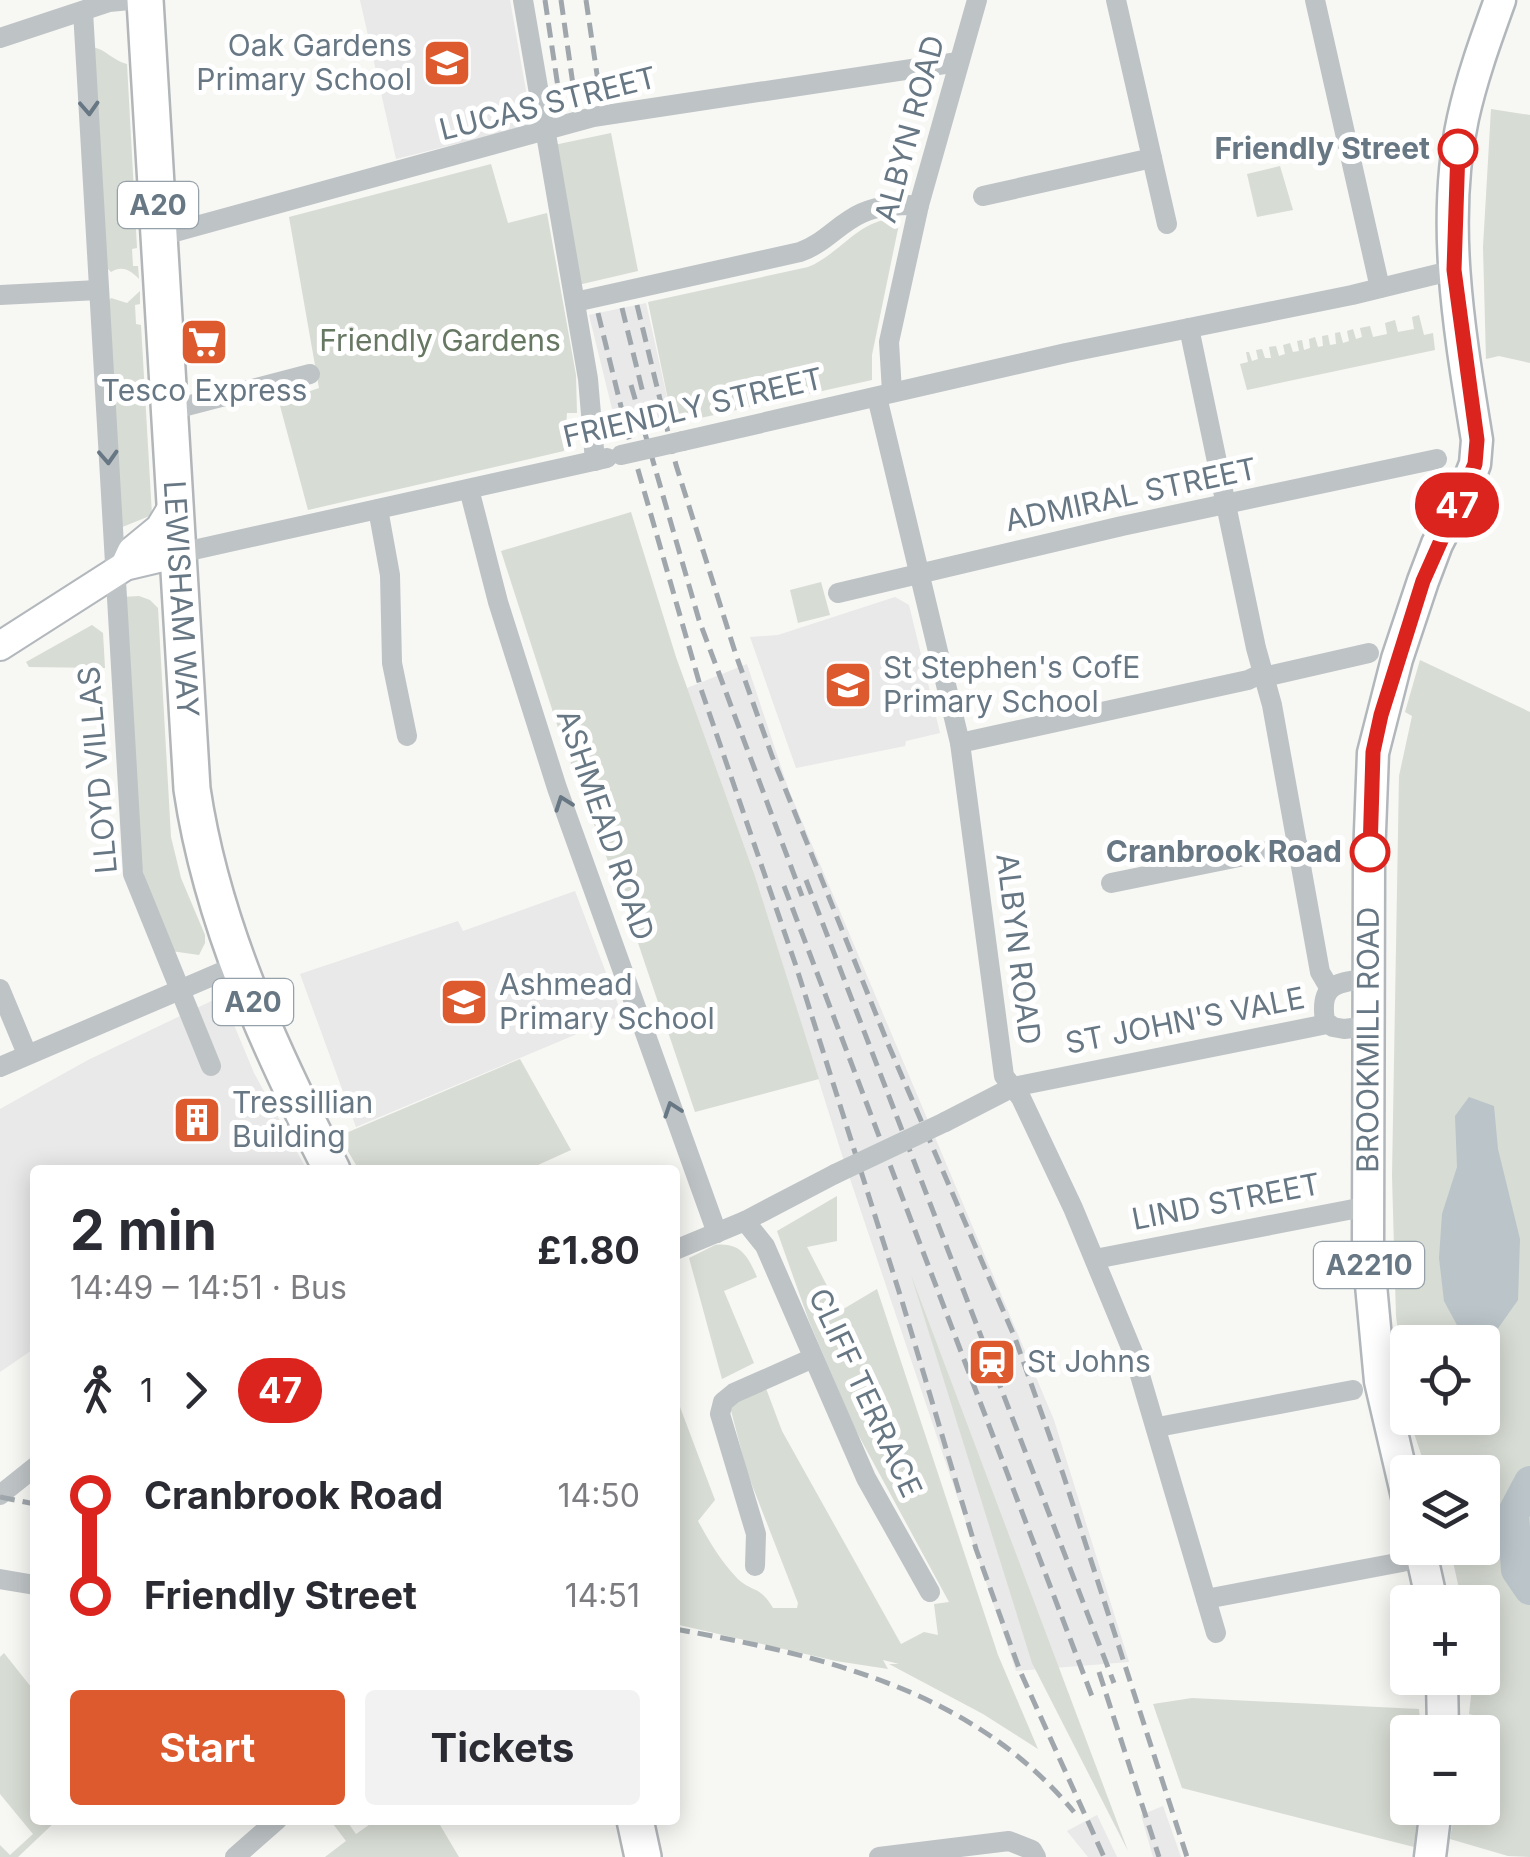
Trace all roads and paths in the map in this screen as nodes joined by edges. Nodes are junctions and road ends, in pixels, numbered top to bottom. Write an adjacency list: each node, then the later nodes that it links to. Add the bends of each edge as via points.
1 (130, 0): 8 (street)
2 (146, 0): 16 (highway, LEWISHAM WAY / A20)
3 (524, 0): 11 (street)
4 (976, 0): 10 (street, ALBYN ROAD)
5 (1116, 0): 12 (street)
6 (1315, 0): 18 (street)
7 (1500, 0): 17 (main road, BROOKMILL ROAD / A2210, via 1462,121)
8 (83, 11): 9 (street); 19 (street, one-way to 19)
9 (5, 36)
10 (958, 62): 11 (street, LUCAS STREET, via 646,108); 14 (street, ALBYN ROAD)
11 (544, 132): 16 (street, LUCAS STREET); 21 (street)
12 (1152, 158): 13 (street); 15 (street)
13 (982, 196)
14 (919, 205): 21 (street, via 860,214 800,252); 24 (street, ALBYN ROAD, via 889,342)
15 (1167, 224)
16 (160, 236): 25 (highway, LEWISHAM WAY / A20)
17 (1454, 270): 18 (street, FRIENDLY STREET); 45 (main road, BROOKMILL ROAD / A2210, via 1475,464 1423,581 1373,752)
18 (1380, 288): 22 (street, FRIENDLY STREET)
19 (98, 290): 20 (street); 33 (street, one-way to 33)
20 (0, 295)
21 (574, 302): 27 (street)
22 (1189, 328): 24 (street, FRIENDLY STREET); 30 (street)
23 (310, 374): 25 (street)
24 (885, 394): 27 (street, FRIENDLY STREET, bridge); 34 (street, ALBYN ROAD)
25 (171, 410): 29 (highway, LEWISHAM WAY / A20)
26 (1437, 459): 30 (street, ADMIRAL STREET)
27 (596, 461): 28 (street, FRIENDLY STREET)
28 (469, 489): 31 (street, FRIENDLY STREET); 58 (street, ASHMEAD ROAD, one-way to 28, via 557,788)
29 (177, 500): 32 (highway, LEWISHAM WAY / A20); 33 (street)
30 (1225, 504): 34 (street, ADMIRAL STREET); 39 (street)
31 (378, 509): 32 (street, FRIENDLY STREET); 40 (street)
32 (180, 553): 33 (street); 36 (highway, LEWISHAM WAY / A20)
33 (119, 570): 36 (street); 37 (street); 47 (street, LLOYD VILLAS, via 132,874)
34 (920, 572): 35 (street, ADMIRAL STREET); 41 (street, ALBYN ROAD)
35 (838, 593)
36 (182, 601): 44 (highway, LEWISHAM WAY / A20, via 198,832)
37 (0, 646)
38 (1369, 653): 39 (street)
39 (1259, 677): 41 (street); 42 (street)
40 (406, 736)
41 (960, 743): 54 (street, ALBYN ROAD, via 1004,1076)
42 (1298, 845): 43 (street); 48 (street, via 1320,972)
43 (1111, 883)
44 (238, 965): 47 (street); 55 (highway, LEWISHAM WAY / A20)
45 (1369, 978): 48 (street, ST JOHN'S VALE); 50 (main road, BROOKMILL ROAD / A2210)
46 (0, 989): 51 (street)
47 (180, 989): 51 (street); 52 (street, LLOYD VILLAS)
48 (1330, 989): 49 (street, ST JOHN'S VALE, via 1323,1005)
49 (1327, 1024): 50 (street, ST JOHN'S VALE); 54 (street, ST JOHN'S VALE)
50 (1370, 1026): 56 (main road, BROOKMILL ROAD / A2210)
51 (27, 1054): 53 (street)
52 (211, 1066)
53 (0, 1067)
54 (1013, 1086): 57 (street, ST JOHN'S VALE, bridge); 60 (street, ALBYN ROAD)
55 (329, 1165)
56 (1369, 1206): 60 (street, LIND STREET); 64 (main road, BROOKMILL ROAD / A2210, via 1380,1381)
57 (745, 1220): 58 (street, ST JOHN'S VALE); 61 (street, CLIFF TERRACE, via 765,1246)
58 (716, 1233): 59 (street, ST JOHN'S VALE)
59 (680, 1248)
60 (1095, 1259): 63 (street, ALBYN ROAD)
61 (813, 1358): 68 (street, via 723,1402 720,1414 756,1534); 71 (street, CLIFF TERRACE, via 866,1478)
62 (1354, 1390): 63 (street)
63 (1158, 1428): 72 (street, ALBYN ROAD)
64 (1397, 1455)
65 (30, 1472): 66 (street)
66 (0, 1495)
67 (1390, 1560): 72 (street)
68 (755, 1566)
69 (0, 1579): 70 (street)
70 (30, 1585)
71 (930, 1592)
72 (1206, 1599): 73 (street, ALBYN ROAD)
73 (1216, 1633)
74 (272, 1825): 77 (street)
75 (636, 1825): 78 (highway)
76 (1434, 1825): 81 (main road)
77 (235, 1857)
78 (642, 1857)
79 (879, 1857): 80 (street, via 1010,1841)
80 (1036, 1857)
81 (1430, 1857)

